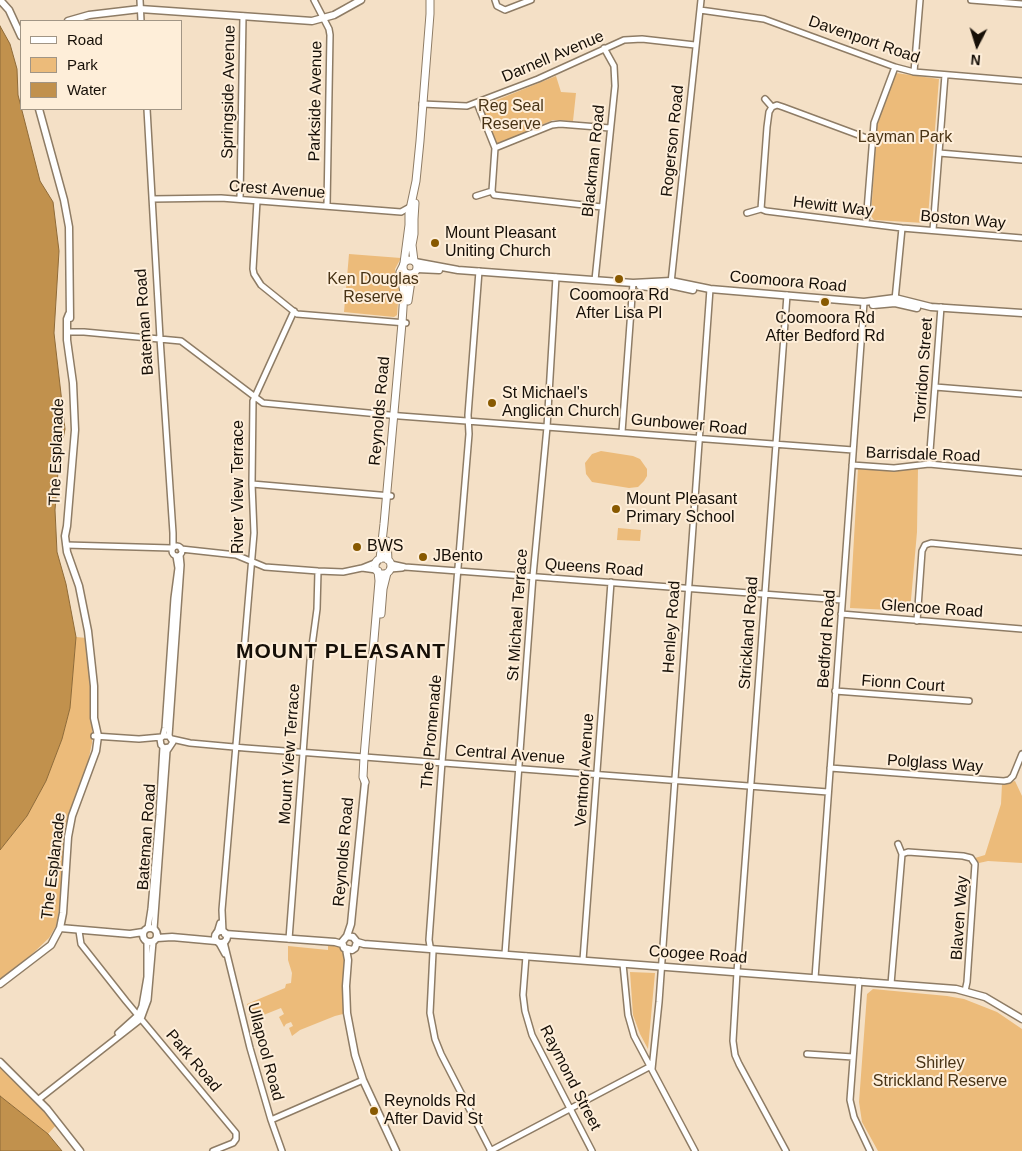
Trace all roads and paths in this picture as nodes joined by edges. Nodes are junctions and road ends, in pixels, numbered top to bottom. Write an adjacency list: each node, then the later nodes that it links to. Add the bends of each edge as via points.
1 (0, 0): 18 (street, via 9,10)
2 (140, 0): 12 (street)
3 (314, 0): 15 (street, Parkside Avenue)
4 (361, 0): 15 (street)
5 (430, 0): 27 (main road, Reynolds Road)
6 (495, 0): 7 (street, via 497,6 504,10)
7 (531, 0)
8 (701, 0): 13 (street, Rogerson Road)
9 (920, 0): 22 (street)
10 (971, 0): 11 (street)
11 (1022, 4)
12 (140, 9): 14 (street); 16 (street); 17 (street)
13 (700, 10): 19 (street, Rogerson Road); 21 (street, Davenport Road, via 764,19)
14 (243, 16): 15 (street); 40 (street, Springside Avenue)
15 (324, 19): 42 (street, Parkside Avenue, via 330,35)
16 (71, 20)
17 (141, 20)
18 (20, 34)
19 (695, 45): 20 (street, Darnell Avenue, via 632,39); 59 (street, Rogerson Road)
20 (604, 48): 26 (street, Darnell Avenue); 31 (street, Blackman Road, via 615,73)
21 (895, 66): 22 (street, Davenport Road); 32 (street, via 874,123)
22 (914, 72): 23 (street, Davenport Road)
23 (945, 75): 24 (street, Davenport Road); 34 (street)
24 (1022, 81)
25 (765, 100): 28 (street)
26 (476, 103): 27 (street, Darnell Avenue, via 458,107); 33 (street)
27 (422, 104): 36 (main road, Reynolds Road)
28 (772, 107): 32 (street, via 777,105); 45 (street, via 767,127)
29 (39, 110): 68 (street, The Esplanade, via 69,227)
30 (147, 110): 39 (street, Bateman Road)
31 (610, 128): 33 (street, via 552,125); 43 (street, Blackman Road)
32 (872, 140): 49 (street)
33 (495, 148): 37 (street)
34 (939, 153): 35 (street); 51 (street)
35 (1022, 160)
36 (416, 181): 44 (main road, Reynolds Road); 54 (main road, Reynolds Road)
37 (492, 191): 38 (street); 43 (street, via 501,197)
38 (476, 196)
39 (152, 199): 40 (street, Crest Avenue); 69 (street, Bateman Road)
40 (240, 199): 41 (street, Crest Avenue)
41 (256, 201): 42 (street, Crest Avenue); 65 (street, via 254,274 261,285)
42 (327, 206): 46 (street, Crest Avenue)
43 (602, 207): 57 (street, Blackman Road)
44 (410, 208): 46 (street, Crest Avenue); 48 (main road, Reynolds Road)
45 (761, 209): 47 (street, Hewitt Way); 49 (street, Hewitt Way)
46 (401, 212): 48 (street)
47 (747, 213)
48 (408, 218): 53 (main road, Reynolds Road)
49 (866, 223): 50 (street, Hewitt Way)
50 (902, 228): 51 (street, Boston Way); 62 (street)
51 (933, 230): 52 (street, Boston Way)
52 (1022, 238)
53 (403, 264): 54 (main road, via 410,260); 54 (main road, via 405,272); 67 (main road, Reynolds Road, via 400,272)
54 (414, 266): 55 (street, Coomoora Road); 67 (main road, Reynolds Road)
55 (479, 271): 56 (street, Coomoora Road); 74 (street, The Promenade)
56 (556, 277): 57 (street, Coomoora Road); 75 (street, St Michael Terrace)
57 (595, 280): 58 (street, Coomoora Road)
58 (633, 283): 59 (street, Coomoora Road, via 649,287); 76 (street)
59 (671, 283): 60 (street, Coomoora Road, via 688,290)
60 (710, 289): 61 (street, Coomoora Road); 77 (street, Henley Road)
61 (787, 295): 63 (street, Coomoora Road); 78 (street, Strickland Road)
62 (895, 300): 63 (street, Coomoora Road); 64 (street, Coomoora Road)
63 (864, 302): 79 (street, Bedford Road)
64 (941, 308): 66 (street, Coomoora Road); 70 (street, Torridon Street)
65 (294, 311): 67 (street); 72 (street, River View Terrace)
66 (1022, 313)
67 (404, 323): 73 (main road, Reynolds Road)
68 (69, 332): 69 (street, Gunbower Road); 85 (street, The Esplanade, via 75,430)
69 (160, 338): 72 (street, Gunbower Road, via 185,343); 86 (street, Bateman Road, via 173,533)
70 (935, 387): 71 (street); 80 (street, Torridon Street)
71 (1022, 394)
72 (254, 397): 73 (street, Gunbower Road, via 264,403); 83 (street, River View Terrace)
73 (395, 415): 74 (street, Gunbower Road); 84 (main road, Reynolds Road)
74 (469, 422): 75 (street, Gunbower Road); 93 (street, The Promenade)
75 (547, 427): 76 (street, Gunbower Road); 95 (street, St Michael Terrace)
76 (622, 432): 77 (street, Gunbower Road)
77 (699, 438): 78 (street, Gunbower Road); 97 (street, Henley Road)
78 (776, 445): 79 (street, Gunbower Road); 98 (street, Strickland Road)
79 (853, 450): 81 (street, Bedford Road)
80 (929, 464): 81 (street, Barrisdale Road, via 894,468); 82 (street, Barrisdale Road)
81 (852, 465): 100 (street, Bedford Road)
82 (1022, 473)
83 (252, 484): 84 (street); 89 (street, River View Terrace, via 254,533)
84 (389, 496): 88 (main road, Reynolds Road); 90 (main road, Reynolds Road, via 386,549)
85 (68, 545): 86 (street); 106 (street, The Esplanade, via 88,631)
86 (177, 551): 89 (street, via 236,555); 107 (street, Bateman Road)
87 (1022, 552): 102 (street, via 925,545)
88 (378, 560): 90 (main road); 91 (street); 92 (main road, Reynolds Road)
89 (251, 562): 94 (street, via 265,567); 108 (street, River View Terrace)
90 (389, 566): 92 (main road, via 382,574); 93 (street, Queens Road); 99 (main road, Reynolds Road)
91 (362, 568): 92 (street); 94 (street)
92 (377, 571): 99 (main road, Reynolds Road)
93 (458, 571): 95 (street, Queens Road); 112 (street, The Promenade)
94 (318, 572): 109 (street, Mount View Terrace)
95 (533, 576): 96 (street, Queens Road); 113 (street, St Michael Terrace)
96 (611, 582): 97 (street, Queens Road); 115 (street, Ventnor Avenue)
97 (687, 588): 98 (street, Queens Road); 116 (street, Henley Road)
98 (765, 594): 100 (street, Queens Road); 118 (street, Strickland Road)
99 (380, 598): 111 (main road, Reynolds Road)
100 (842, 600): 101 (street, Bedford Road)
101 (841, 614): 102 (street, Glencoe Road); 104 (street, Bedford Road)
102 (917, 621): 103 (street, Glencoe Road)
103 (1022, 629)
104 (835, 692): 105 (street, Fionn Court); 114 (street, Bedford Road)
105 (968, 701)
106 (96, 736): 107 (street, Central Avenue); 122 (street, The Esplanade, via 96,751 68,836)
107 (166, 741): 108 (street, Central Avenue); 124 (street, Bateman Road)
108 (235, 747): 109 (street, Central Avenue); 125 (street, River View Terrace)
109 (303, 752): 111 (street, Central Avenue); 126 (street, Mount View Terrace)
110 (1022, 754): 114 (street, Polglass Way, via 1013,776 1004,782)
111 (366, 757): 112 (street, Central Avenue); 117 (main road, Reynolds Road, via 367,777)
112 (442, 762): 113 (street, Central Avenue); 128 (street, The Promenade, via 429,940)
113 (520, 768): 115 (street, Central Avenue); 129 (street, St Michael Terrace)
114 (830, 768): 119 (street, Bedford Road)
115 (597, 774): 116 (street, Central Avenue); 131 (street, Ventnor Avenue)
116 (674, 780): 118 (street, Central Avenue); 133 (street, Henley Road)
117 (364, 782): 127 (street, Reynolds Road)
118 (750, 785): 119 (street, Central Avenue); 134 (street, Strickland Road)
119 (828, 792): 135 (street, Bedford Road)
120 (898, 844): 121 (street)
121 (902, 854): 138 (street); 139 (street, Blaven Way, via 963,856 971,858 975,864)
122 (60, 928): 123 (street, Coogee Road); 137 (street, The Esplanade, via 51,945)
123 (79, 931): 124 (street, Coogee Road); 140 (street, Park Road, via 81,944)
124 (150, 935): 125 (street, Coogee Road, via 202,939); 141 (street, Bateman Road); 142 (street, Bateman Road, via 148,1000)
125 (221, 937): 126 (street, Coogee Road); 151 (street, Ullapool Road)
126 (289, 938): 127 (street, Coogee Road)
127 (350, 943): 128 (street, Coogee Road); 148 (street, Reynolds Road, via 346,986 348,1020)
128 (431, 949): 129 (street, Coogee Road); 156 (street, The Promenade, via 430,1013 435,1039)
129 (505, 954): 130 (street, Coogee Road)
130 (526, 956): 131 (street, Coogee Road); 150 (street, Raymond Street, via 523,995 530,1028)
131 (583, 960): 132 (street, Coogee Road)
132 (623, 964): 133 (street, Coogee Road); 147 (street, via 628,1016 634,1036)
133 (661, 966): 134 (street, Coogee Road); 147 (street, Henley Road)
134 (737, 972): 135 (street, Coogee Road); 159 (street, Strickland Road, via 735,1054)
135 (815, 978): 136 (street, Coogee Road)
136 (859, 981): 138 (street, Coogee Road); 145 (street)
137 (0, 984)
138 (890, 984): 139 (street, Coogee Road)
139 (965, 991): 143 (street, Coogee Road, via 995,1002)
140 (126, 1001): 141 (street, via 132,1006); 142 (street, Park Road)
141 (142, 1007): 142 (street, Bateman Road)
142 (140, 1017): 149 (street, Bateman Road); 153 (street, Park Road, via 236,1132 233,1143)
143 (1022, 1019)
144 (807, 1054): 145 (street)
145 (853, 1057): 160 (street, via 851,1105)
146 (0, 1062): 149 (street)
147 (651, 1068): 150 (street); 158 (street)
148 (363, 1080): 151 (street); 155 (street, Reynolds Road)
149 (39, 1099): 152 (street)
150 (570, 1108): 156 (street); 157 (street, Raymond Street)
151 (270, 1120): 154 (street, Ullapool Road)
152 (80, 1151)
153 (213, 1151)
154 (282, 1151)
155 (396, 1151)
156 (491, 1151)
157 (592, 1151)
158 (695, 1151)
159 (786, 1151)
160 (870, 1151)

